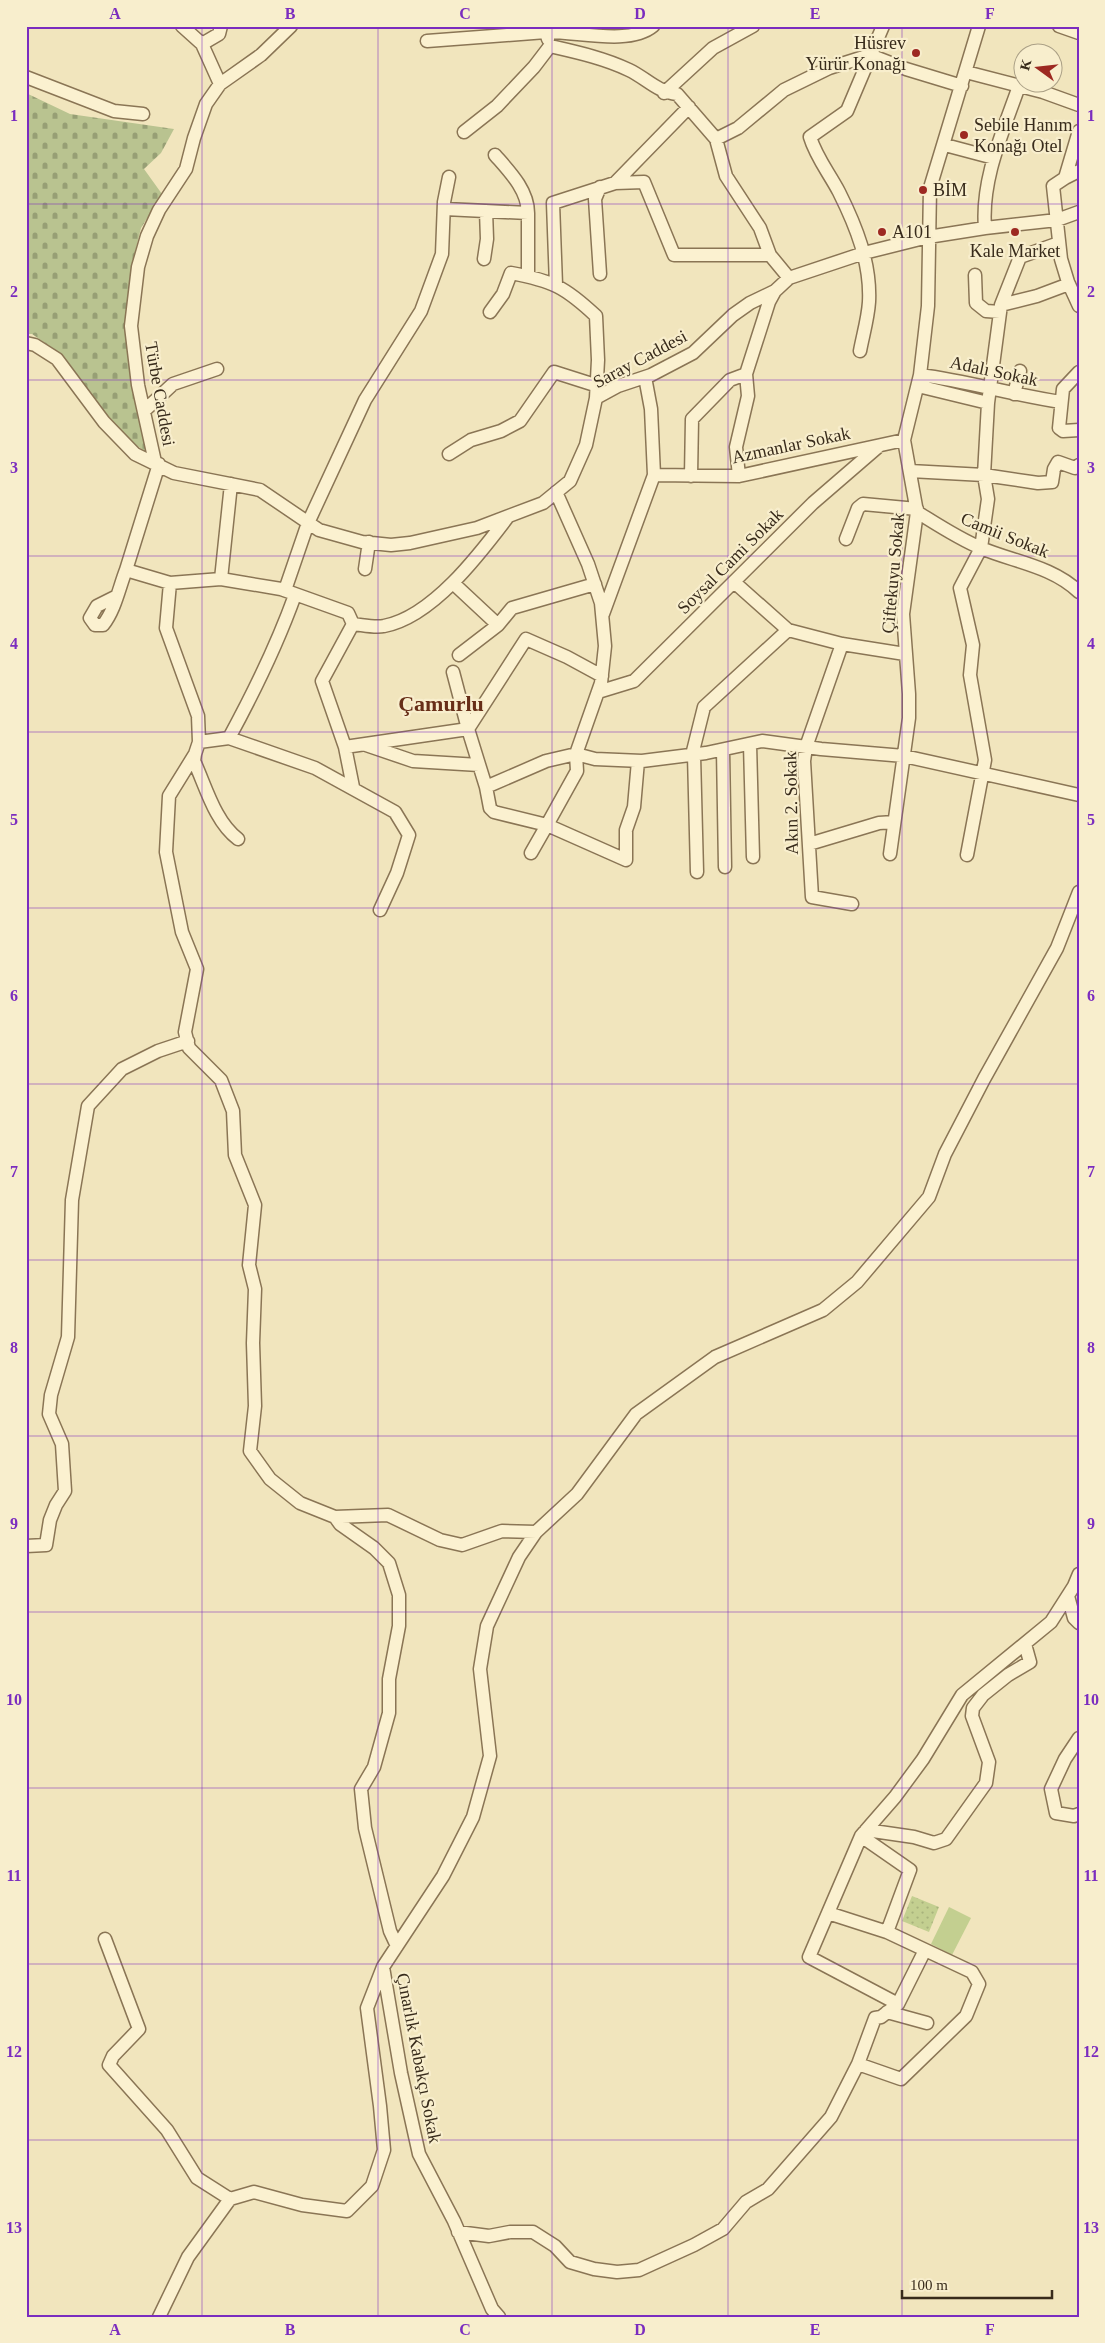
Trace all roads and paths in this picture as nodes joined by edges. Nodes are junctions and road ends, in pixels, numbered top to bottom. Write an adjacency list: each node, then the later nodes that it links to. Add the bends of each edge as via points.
1 (182, 26): 12 (street)
2 (221, 26): 12 (street, via 219,34)
3 (291, 26): 17 (street, Türbe Caddesi, via 261,55)
4 (753, 26): 22 (street, via 713,48)
5 (883, 26): 14 (street)
6 (979, 26): 15 (street, Çiftekuyu Sokak)
7 (1059, 26): 10 (street)
8 (647, 28): 9 (street, via 616,36)
9 (546, 29): 11 (street); 13 (street)
10 (1079, 32)
11 (427, 41)
12 (202, 44): 17 (street)
13 (550, 46): 22 (street, via 582,53 629,70); 27 (street, via 497,106)
14 (870, 55): 19 (street); 28 (street, via 829,68 784,90 738,128); 45 (street, via 847,111 810,137 855,227)
15 (966, 72): 18 (street); 19 (street, Çiftekuyu Sokak)
16 (26, 77): 25 (street, via 114,112)
17 (220, 84): 73 (street, Türbe Caddesi, via 206,104 186,169 158,210 138,268 131,326)
18 (1012, 84)
19 (962, 86): 29 (street, Çiftekuyu Sokak)
20 (1017, 92): 31 (street)
21 (1038, 92): 23 (street)
22 (664, 93): 24 (street, via 677,94)
23 (1079, 105)
24 (689, 107): 28 (street); 35 (street)
25 (143, 114)
26 (1079, 131): 34 (street)
27 (464, 132)
28 (716, 139): 46 (street, via 726,176 760,228)
29 (944, 145): 31 (street); 43 (street, Çiftekuyu Sokak, via 930,188)
30 (495, 154): 39 (street, via 528,201)
31 (994, 158): 42 (street, via 985,194)
32 (1079, 171): 34 (street)
33 (449, 176): 37 (street)
34 (1065, 178): 41 (street, via 1053,186)
35 (615, 183): 36 (street); 46 (street, via 644,182 674,255)
36 (600, 187): 48 (street, via 595,199); 53 (street, via 553,203)
37 (445, 209): 38 (street); 89 (street, via 442,254 421,311 365,400)
38 (486, 211): 39 (street); 47 (street)
39 (528, 213): 50 (street)
40 (1079, 213): 41 (street, Saray Caddesi)
41 (1057, 220): 42 (street, Saray Caddesi); 44 (street)
42 (985, 228): 43 (street, Saray Caddesi)
43 (928, 237): 45 (street, Saray Caddesi); 67 (street, Çiftekuyu Sokak, via 928,306)
44 (1059, 243): 52 (street); 56 (street, via 1020,257)
45 (864, 253): 51 (street, Saray Caddesi); 60 (street, via 869,273 869,303)
46 (770, 255): 51 (street)
47 (484, 259)
48 (600, 274)
49 (975, 275): 56 (street, via 976,303 986,311)
50 (528, 276): 53 (street); 57 (street, via 511,273 503,294)
51 (789, 278): 54 (street, Saray Caddesi)
52 (1069, 284): 55 (street); 56 (street)
53 (556, 285): 69 (street, via 596,316)
54 (775, 291): 58 (street); 66 (street, Saray Caddesi, via 733,315 693,353)
55 (1078, 302)
56 (1000, 308): 68 (street)
57 (490, 312)
58 (758, 336): 61 (street); 65 (street)
59 (26, 343): 78 (street, Saray Caddesi, via 58,359 104,422 135,454)
60 (860, 351)
61 (762, 352)
62 (217, 369): 73 (street, via 173,384)
63 (1020, 371): 70 (street)
64 (1079, 372): 71 (street, via 1062,389)
65 (746, 374): 83 (street, via 730,380 692,419); 84 (street, via 748,396 736,447)
66 (645, 377): 69 (street, Saray Caddesi); 81 (street, via 652,409)
67 (919, 380): 68 (street, Adalı Sokak, via 950,379); 72 (street); 75 (street, Çiftekuyu Sokak)
68 (990, 388): 70 (street, Adalı Sokak); 72 (street)
69 (597, 392): 77 (street, via 554,372 520,420 501,431 471,440); 86 (street, Saray Caddesi, via 586,445 570,481)
70 (1014, 394): 71 (street, Adalı Sokak)
71 (1061, 402): 74 (street, via 1059,428 1063,431)
72 (988, 403): 82 (street)
73 (144, 411): 78 (street, Türbe Caddesi)
74 (1079, 430)
75 (904, 440): 76 (street, Azmanlar Sokak); 80 (street, Çiftekuyu Sokak)
76 (881, 444): 84 (street, Azmanlar Sokak); 96 (street, Soysal Cami Sokak, via 813,503)
77 (449, 454)
78 (157, 463): 85 (street, Saray Caddesi, via 174,473); 94 (street)
79 (1079, 465): 82 (street, via 1075,468 1058,462 1052,482)
80 (910, 471): 82 (street); 87 (street, Çiftekuyu Sokak)
81 (654, 475): 83 (street, Azmanlar Sokak); 103 (street)
82 (984, 475): 92 (street, via 988,499)
83 (691, 476): 84 (street, Azmanlar Sokak)
84 (739, 476)
85 (230, 484): 89 (street, Saray Caddesi, via 260,490); 95 (street)
86 (556, 492): 88 (street, Saray Caddesi, via 543,503); 99 (street)
87 (917, 510): 90 (street, via 863,504 858,508); 92 (street, Camii Sokak); 108 (street, Çiftekuyu Sokak, via 904,614)
88 (507, 517): 91 (street, Saray Caddesi, via 476,528 410,543); 97 (street)
89 (308, 523): 91 (street, Saray Caddesi, via 319,530); 101 (street)
90 (846, 539)
91 (370, 542): 93 (street)
92 (981, 548): 100 (street, Camii Sokak, via 1050,572); 126 (street, via 960,588 973,645 970,675 985,760)
93 (365, 569)
94 (126, 570): 98 (street); 102 (street)
95 (221, 579): 98 (street); 101 (street)
96 (734, 582): 106 (street); 112 (street, Soysal Cami Sokak, via 634,681)
97 (453, 583): 104 (street, via 405,620 382,627); 105 (street)
98 (170, 584): 119 (street, via 166,628 198,716)
99 (595, 584): 103 (street); 105 (street, via 512,608)
100 (1079, 592)
101 (290, 593): 104 (street, via 348,613); 114 (street, via 283,630)
102 (114, 597)
103 (602, 616): 111 (street, via 605,646)
104 (353, 624): 117 (street, via 322,681)
105 (498, 625): 109 (street)
106 (788, 630): 107 (street); 122 (street, via 704,707)
107 (842, 644): 108 (street); 118 (street, Akın 2. Sokak)
108 (905, 654): 123 (street, Çiftekuyu Sokak, via 909,702)
109 (459, 655)
110 (453, 672): 113 (street)
111 (602, 676): 112 (street); 113 (street, via 568,657 526,640)
112 (598, 692): 121 (street)
113 (468, 729): 115 (street); 125 (street)
114 (229, 738): 119 (street); 128 (street, via 315,768)
115 (364, 744): 117 (street); 125 (street, via 413,761)
116 (750, 744): 118 (street, via 762,741); 120 (street); 137 (street)
117 (345, 747): 128 (street)
118 (806, 747): 123 (street); 133 (street, Akın 2. Sokak)
119 (197, 748): 132 (street, via 194,762 219,817 226,830); 143 (street, via 168,796 166,823 166,852 182,932 197,969 185,1032)
120 (723, 750): 122 (street); 138 (street)
121 (576, 754): 124 (street, via 595,759); 127 (street, via 546,761); 131 (street, via 576,771)
122 (693, 755): 124 (street); 139 (street)
123 (904, 756): 126 (street); 130 (street, Çiftekuyu Sokak)
124 (638, 761): 131 (street, via 634,807 626,830 626,860)
125 (479, 765): 127 (street)
126 (983, 772): 129 (street); 136 (street)
127 (486, 786): 131 (street, via 490,808 494,812)
128 (353, 787): 142 (street, via 396,812 410,835)
129 (1079, 795)
130 (894, 822): 133 (street, via 879,823); 135 (street, Çiftekuyu Sokak)
131 (547, 825): 134 (street)
132 (238, 838)
133 (809, 844): 141 (street, Akın 2. Sokak, via 812,897)
134 (531, 853)
135 (890, 854)
136 (967, 855)
137 (753, 857)
138 (725, 867)
139 (697, 872)
140 (1079, 892): 145 (street, via 1057,948 945,1154 928,1197 869,1268 823,1310 715,1356 636,1414 577,1494)
141 (852, 904)
142 (380, 910)
143 (188, 1041): 144 (street, via 190,1048 221,1080 233,1112 235,1155 255,1205 249,1265 254,1289 255,1406 250,1451 270,1479 300,1503); 146 (street, via 122,1068 88,1106 72,1200 68,1337 50,1414 62,1444 66,1491 50,1520 46,1545)
144 (335, 1517): 145 (street, via 388,1515 440,1540 462,1545 502,1531); 157 (street, via 389,1563 399,1595 399,1626 389,1679 389,1713 374,1767 361,1790 365,1828 390,1931)
145 (536, 1532): 157 (street, via 519,1557 487,1626 480,1669 490,1756 472,1817 443,1876)
146 (26, 1546)
147 (1079, 1574): 148 (street)
148 (1068, 1596): 149 (street, via 1074,1618); 150 (street, via 1051,1622)
149 (1079, 1623)
150 (1025, 1644): 153 (street, via 962,1696 923,1759); 153 (street, via 1030,1662 983,1695 973,1708 972,1716 989,1762 986,1783 946,1839 934,1843 914,1837)
151 (1079, 1738): 152 (street, via 1051,1789 1056,1813)
152 (1079, 1814)
153 (863, 1833): 154 (street); 155 (street, via 910,1870)
154 (828, 1913): 155 (street); 160 (street, via 809,1957)
155 (887, 1932): 158 (street)
156 (105, 1939): 164 (street, via 139,2029 113,2056 109,2065 167,2130 197,2178)
157 (397, 1946): 159 (street)
158 (925, 1950): 160 (street); 163 (street, via 972,1972 979,1984 966,2016 901,2079)
159 (383, 1967): 164 (street, via 367,2008 384,2150 372,2186 347,2211 254,2192); 165 (street, Çınarlık Kabakçı Sokak, via 419,2154)
160 (898, 2004): 161 (street)
161 (887, 2012): 162 (street); 163 (street, via 875,2018)
162 (927, 2023)
163 (858, 2064): 165 (street, via 831,2117 768,2189 746,2202 723,2229 639,2270 617,2272 570,2262 555,2246 533,2232 489,2236)
164 (230, 2199): 167 (street, via 188,2257)
165 (458, 2232): 166 (street, Çınarlık Kabakçı Sokak)
166 (495, 2314)
167 (159, 2317)

